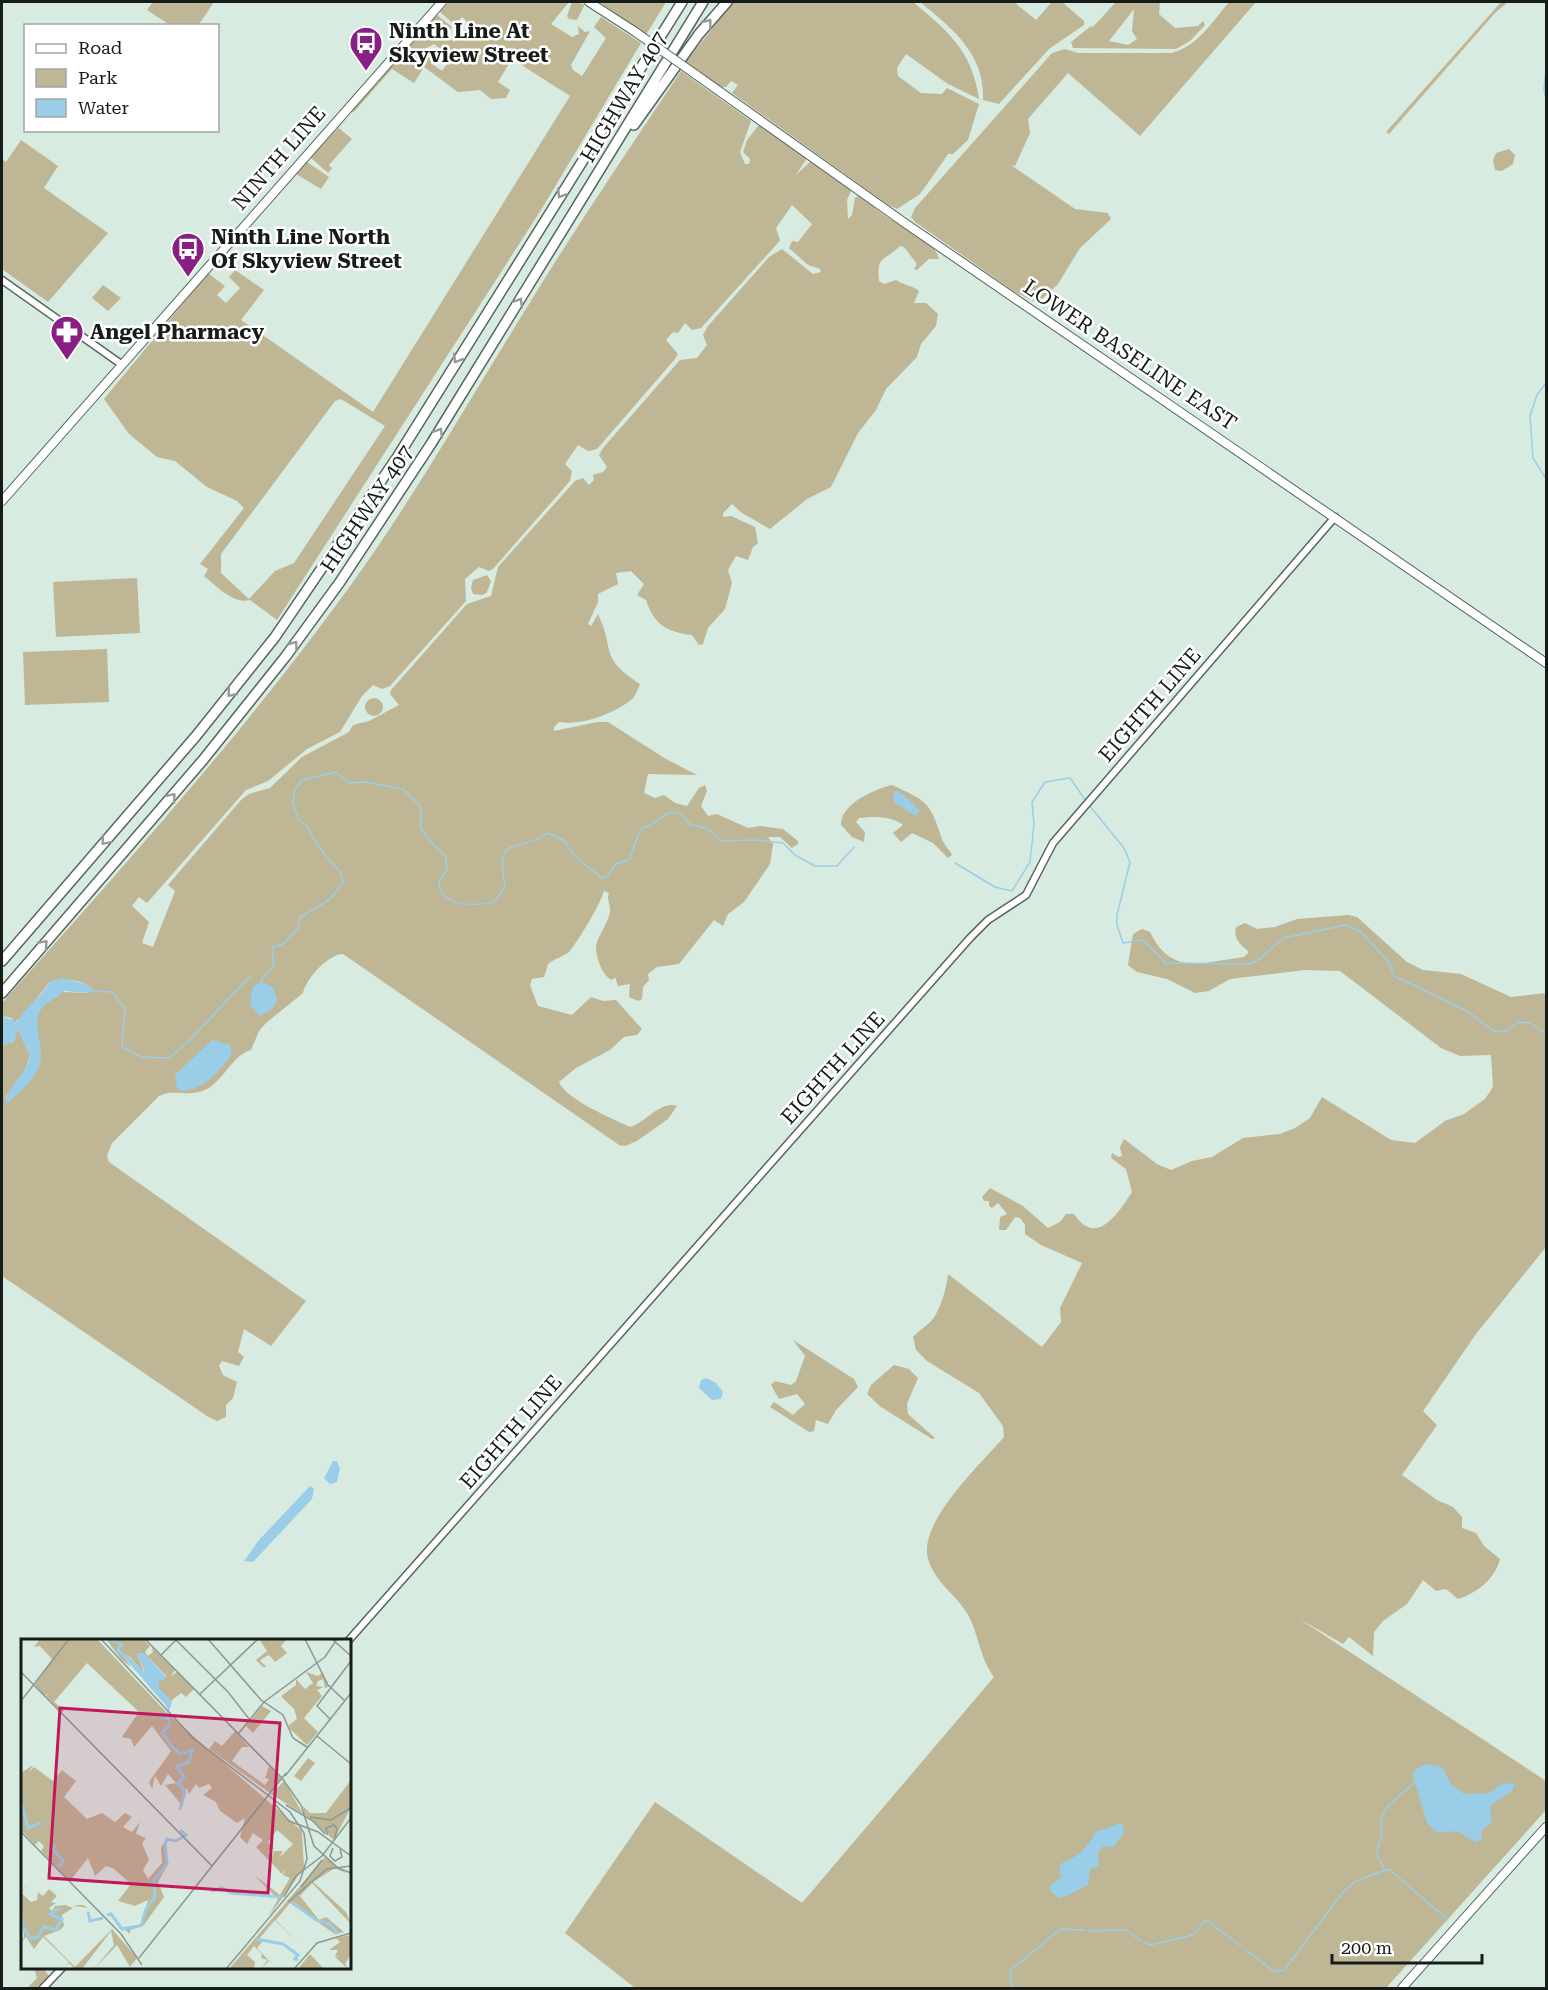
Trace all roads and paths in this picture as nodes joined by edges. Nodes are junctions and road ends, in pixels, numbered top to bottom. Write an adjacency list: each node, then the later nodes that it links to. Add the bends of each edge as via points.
1 (442, 2): 8 (main road, NINTH LINE)
2 (589, 2): 10 (main road, LOWER BASELINE EAST, bridge)
3 (680, 2): 12 (highway, HIGHWAY 407, one-way to 12, via 398,456 275,637 175,761)
4 (703, 2): 6 (highway, HIGHWAY 407)
5 (727, 2): 6 (highway, one-way to 5, via 635,125 699,34)
6 (621, 137): 13 (highway, HIGHWAY 407, one-way to 6, via 203,760 340,582 431,444)
7 (2, 280): 8 (street)
8 (121, 364): 9 (main road, NINTH LINE)
9 (2, 501)
10 (1335, 517): 11 (main road, LOWER BASELINE EAST); 14 (street, EIGHTH LINE, via 1084,806 1046,854 1026,895 988,920 970,938)
11 (1546, 663)
12 (2, 961)
13 (3, 991)
14 (351, 1639)
15 (1546, 1827): 18 (main road)
16 (61, 1969): 17 (street)
17 (43, 1989)
18 (1402, 1989)

